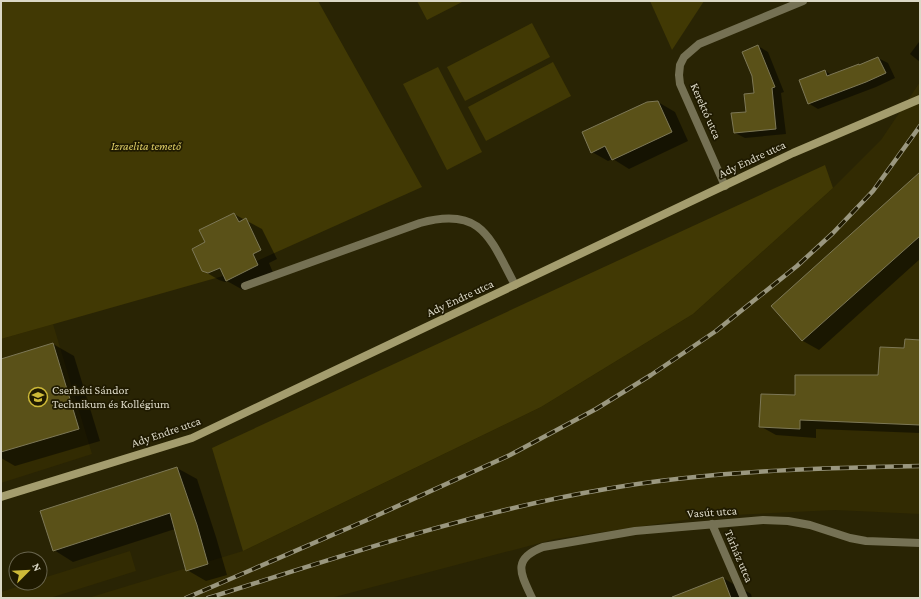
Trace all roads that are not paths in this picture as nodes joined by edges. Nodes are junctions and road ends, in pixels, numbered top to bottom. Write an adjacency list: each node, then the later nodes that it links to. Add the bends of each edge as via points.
1 (803, 1): 3 (street, Kerektó utca, via 699,44 684,57 680,65 680,84)
2 (920, 99): 3 (street, Ady Endre utca)
3 (726, 186): 4 (street, Ady Endre utca)
4 (515, 285): 5 (street, via 487,235 472,223 461,218 452,218 420,223); 6 (street, Ady Endre utca, via 192,438)
5 (246, 286)
6 (1, 497)
7 (712, 524): 8 (street, Vasút utca, via 788,521 866,541); 9 (street, Vasút utca, via 635,531 532,551 523,560 521,573); 10 (street, Tárház utca)
8 (920, 543)
9 (532, 598)
10 (744, 598)

